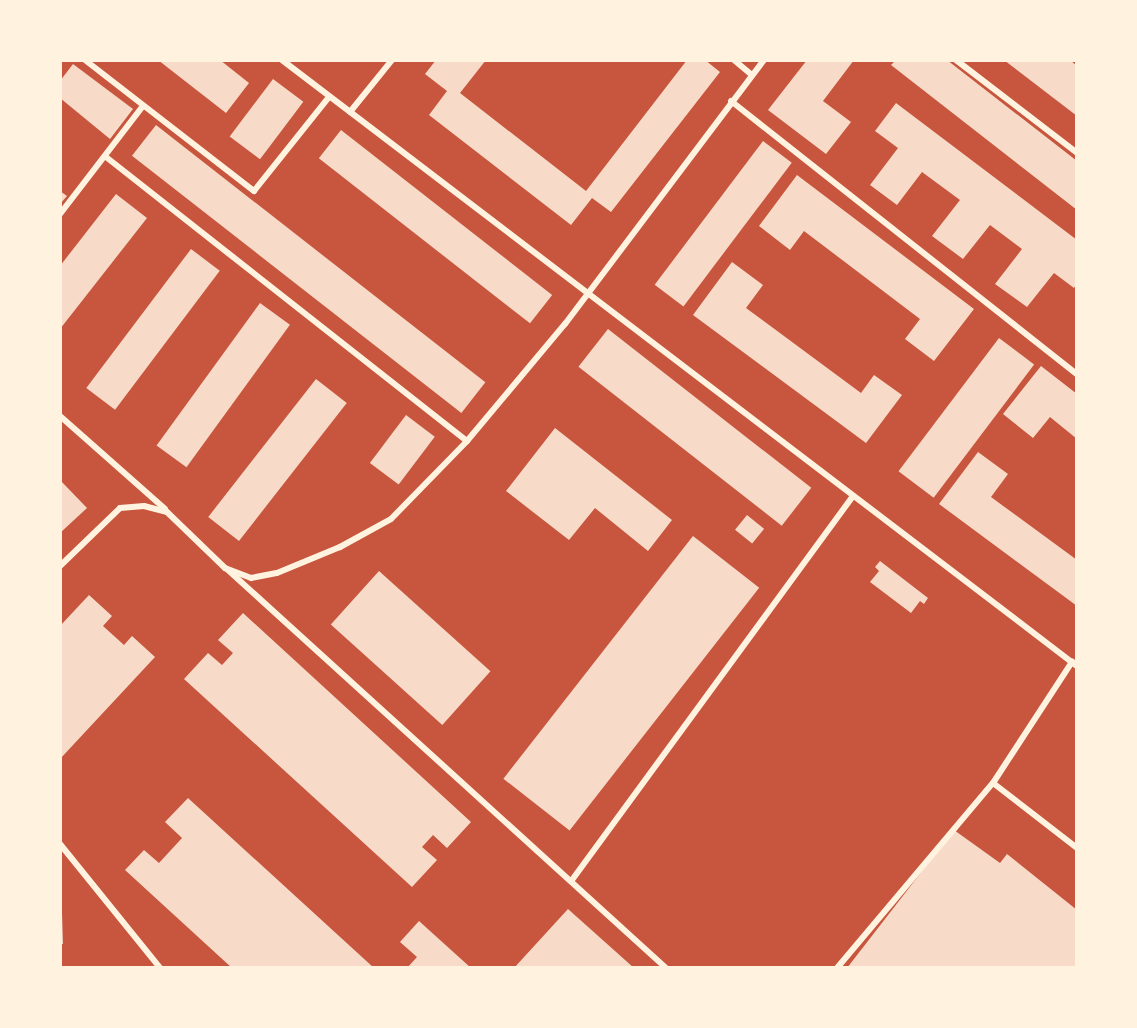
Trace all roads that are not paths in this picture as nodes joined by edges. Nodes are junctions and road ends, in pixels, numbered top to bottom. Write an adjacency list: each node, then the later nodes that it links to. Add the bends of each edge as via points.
1 (85, 60): 10 (street)
2 (282, 60): 8 (street)
3 (392, 60): 11 (street)
4 (734, 60): 7 (street)
5 (764, 60): 7 (street)
6 (956, 60): 12 (street)
7 (752, 75): 9 (street)
8 (329, 96): 10 (street, via 254,191); 11 (street)
9 (731, 101): 15 (street); 16 (street)
10 (143, 106): 13 (street)
11 (350, 112): 15 (street)
12 (1077, 153)
13 (106, 157): 14 (street); 18 (street)
14 (60, 214)
15 (586, 292): 18 (street, via 565,324); 19 (street)
16 (1077, 374)
17 (60, 416): 20 (street)
18 (467, 441): 22 (street, via 391,519 340,547 277,573 251,578)
19 (853, 496): 23 (street); 27 (street)
20 (167, 512): 21 (street, via 144,506 120,508); 22 (street)
21 (60, 566)
22 (225, 568): 27 (street)
23 (1074, 664): 24 (street)
24 (993, 783): 26 (street); 30 (street)
25 (60, 844): 28 (street)
26 (1077, 848)
27 (572, 880): 29 (street)
28 (160, 968)
29 (666, 968)
30 (837, 968)

